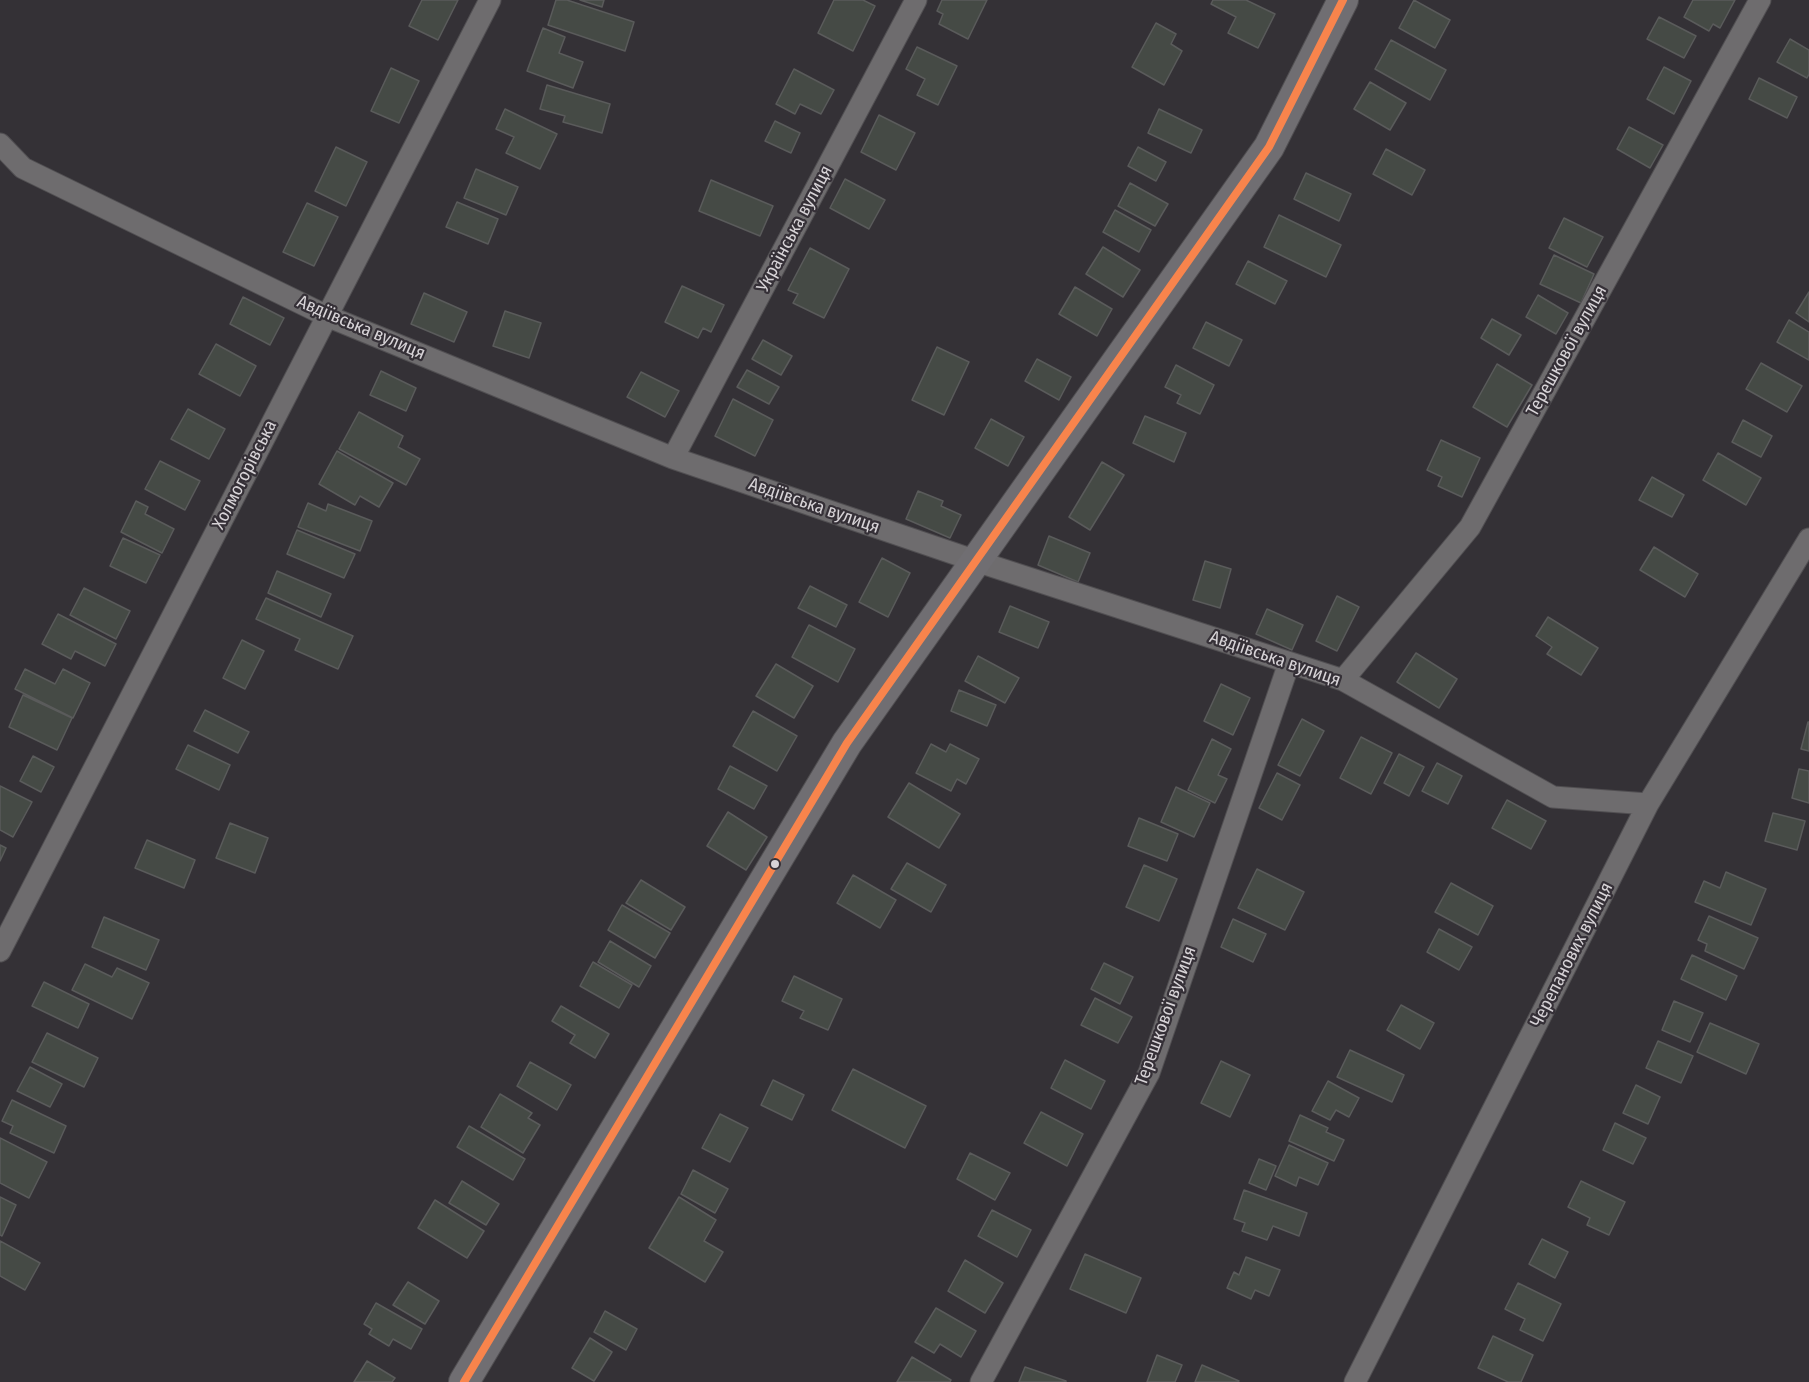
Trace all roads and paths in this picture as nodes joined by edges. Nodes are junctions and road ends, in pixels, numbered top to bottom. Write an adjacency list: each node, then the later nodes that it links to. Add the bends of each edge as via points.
1 (490, 0): 6 (street, Холмогорівська)
2 (916, 0): 7 (street, Українська вулиця)
3 (1343, 0): 9 (street, via 1269,147)
4 (1760, 0): 11 (street, Терешкової вулиця, via 1470,527)
5 (0, 144): 6 (street, Авдіївська вулиця, via 23,168)
6 (327, 316): 7 (street, Авдіївська вулиця); 13 (street, Холмогорівська)
7 (673, 458): 9 (street, Авдіївська вулиця)
8 (1809, 540): 12 (street, Черепанових вулиця)
9 (976, 561): 10 (street, Авдіївська вулиця); 14 (street, via 847,743)
10 (1288, 663): 11 (street, Авдіївська вулиця); 15 (street, Терешкової вулиця, via 1149,1073)
11 (1343, 680): 12 (street, Авдіївська вулиця, via 1553,797)
12 (1648, 804): 16 (street, Черепанових вулиця)
13 (0, 951)
14 (464, 1382)
15 (981, 1382)
16 (1355, 1382)

